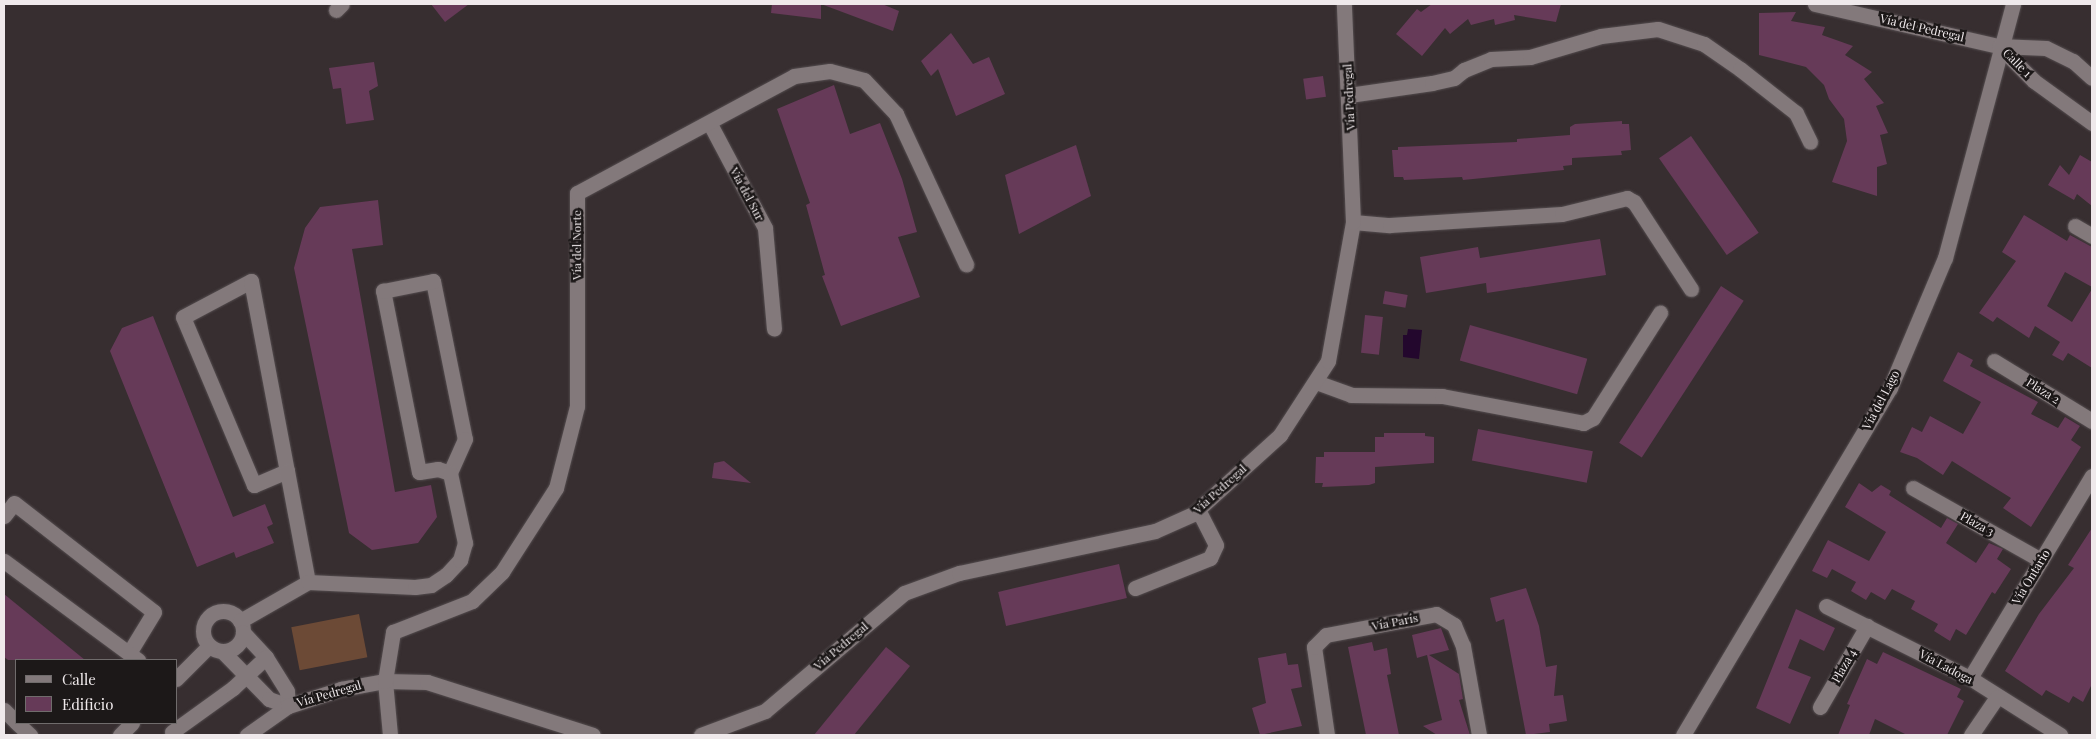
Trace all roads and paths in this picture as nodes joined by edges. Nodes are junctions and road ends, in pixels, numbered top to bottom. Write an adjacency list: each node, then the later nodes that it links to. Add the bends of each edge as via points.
1 (1344, 4): 6 (street, Vía Pedregal)
2 (1815, 4): 4 (street, Vía del Pedregal)
3 (2013, 4): 4 (street, Vía del Lago)
4 (1999, 46): 5 (street, Calle 1, via 2046,48 2073,61); 7 (street, Calle 1, via 2034,81); 58 (street, Vía del Lago, via 1945,258 1890,388)
5 (2092, 78)
6 (1349, 95): 9 (street, via 1432,83 1454,78 1464,70 1491,59 1530,57 1601,36 1658,29 1704,44 1740,69 1796,113); 10 (street, Vía Pedregal)
7 (2092, 123)
8 (710, 124): 13 (street, Vía del Norte, via 794,76 830,71 864,80 896,114); 16 (street, Vía del Sur, via 765,228); 40 (street, Vía del Norte, via 577,193 577,406 556,488 502,572 472,601 393,632)
9 (1810, 142)
10 (1353, 222): 14 (street, via 1390,225 1562,214 1627,198 1634,202); 18 (street, Vía Pedregal, via 1337,324 1328,362)
11 (2075, 226): 12 (street)
12 (2092, 236)
13 (966, 264)
14 (1691, 289)
15 (1660, 313): 18 (street, via 1593,418 1583,423 1442,396 1351,395)
16 (774, 329)
17 (1994, 361): 19 (street, Plaza 2)
18 (1316, 382): 24 (street, Vía Pedregal, via 1280,435)
19 (2092, 421)
20 (287, 471): 20 (street, via 254,486 183,317 251,281); 28 (street)
21 (450, 473): 21 (street, via 438,469 419,472 383,291 434,281 464,439); 28 (street, via 465,543 460,560 446,575 431,585 415,587)
22 (2092, 476): 26 (street, Vía Ontario)
23 (1913, 488): 26 (street, Plaza 3)
24 (1198, 510): 29 (street, via 1216,546 1210,558); 48 (street, Vía Pedregal, via 1155,532 959,573 904,593 765,711)
25 (4, 516): 35 (street, via 14,503 154,612)
26 (2041, 560): 39 (street, Vía Ontario)
27 (4, 561): 35 (street)
28 (308, 582): 31 (street)
29 (1136, 588)
30 (1826, 606): 32 (street, Vía Ladoga)
31 (242, 626): 33 (street, via 224,611 209,617 203,631); 34 (street, via 238,646); 36 (street)
32 (1867, 626): 39 (street, Vía Ladoga); 43 (street, Plaza 4)
33 (209, 646): 34 (street); 38 (street)
34 (223, 652): 37 (street)
35 (134, 657)
36 (266, 657): 37 (street); 42 (street, via 287,691)
37 (244, 675): 42 (street, via 269,699); 49 (street, via 233,688)
38 (178, 677)
39 (1970, 678): 41 (street, Vía Ladoga)
40 (385, 681): 42 (street, Vía Pedregal, via 341,689); 53 (street); 54 (street, Vía Pedregal, via 427,682)
41 (1997, 697): 59 (street); 60 (street, Vía Ladoga)
42 (288, 706): 52 (street, Vía Pedregal)
43 (1820, 707)
44 (4, 710): 45 (street)
45 (15, 720)
46 (19, 724): 50 (street)
47 (131, 724): 51 (street)
48 (731, 730): 55 (street, Vía Pedregal)
49 (172, 732)
50 (30, 735)
51 (120, 735)
52 (247, 735)
53 (390, 735)
54 (592, 735)
55 (701, 735)
56 (1327, 735): 57 (street, Vía París, via 1314,647 1326,635 1436,614 1454,625 1463,646)
57 (1479, 735)
58 (1683, 735)
59 (1971, 735)
60 (2060, 735)

